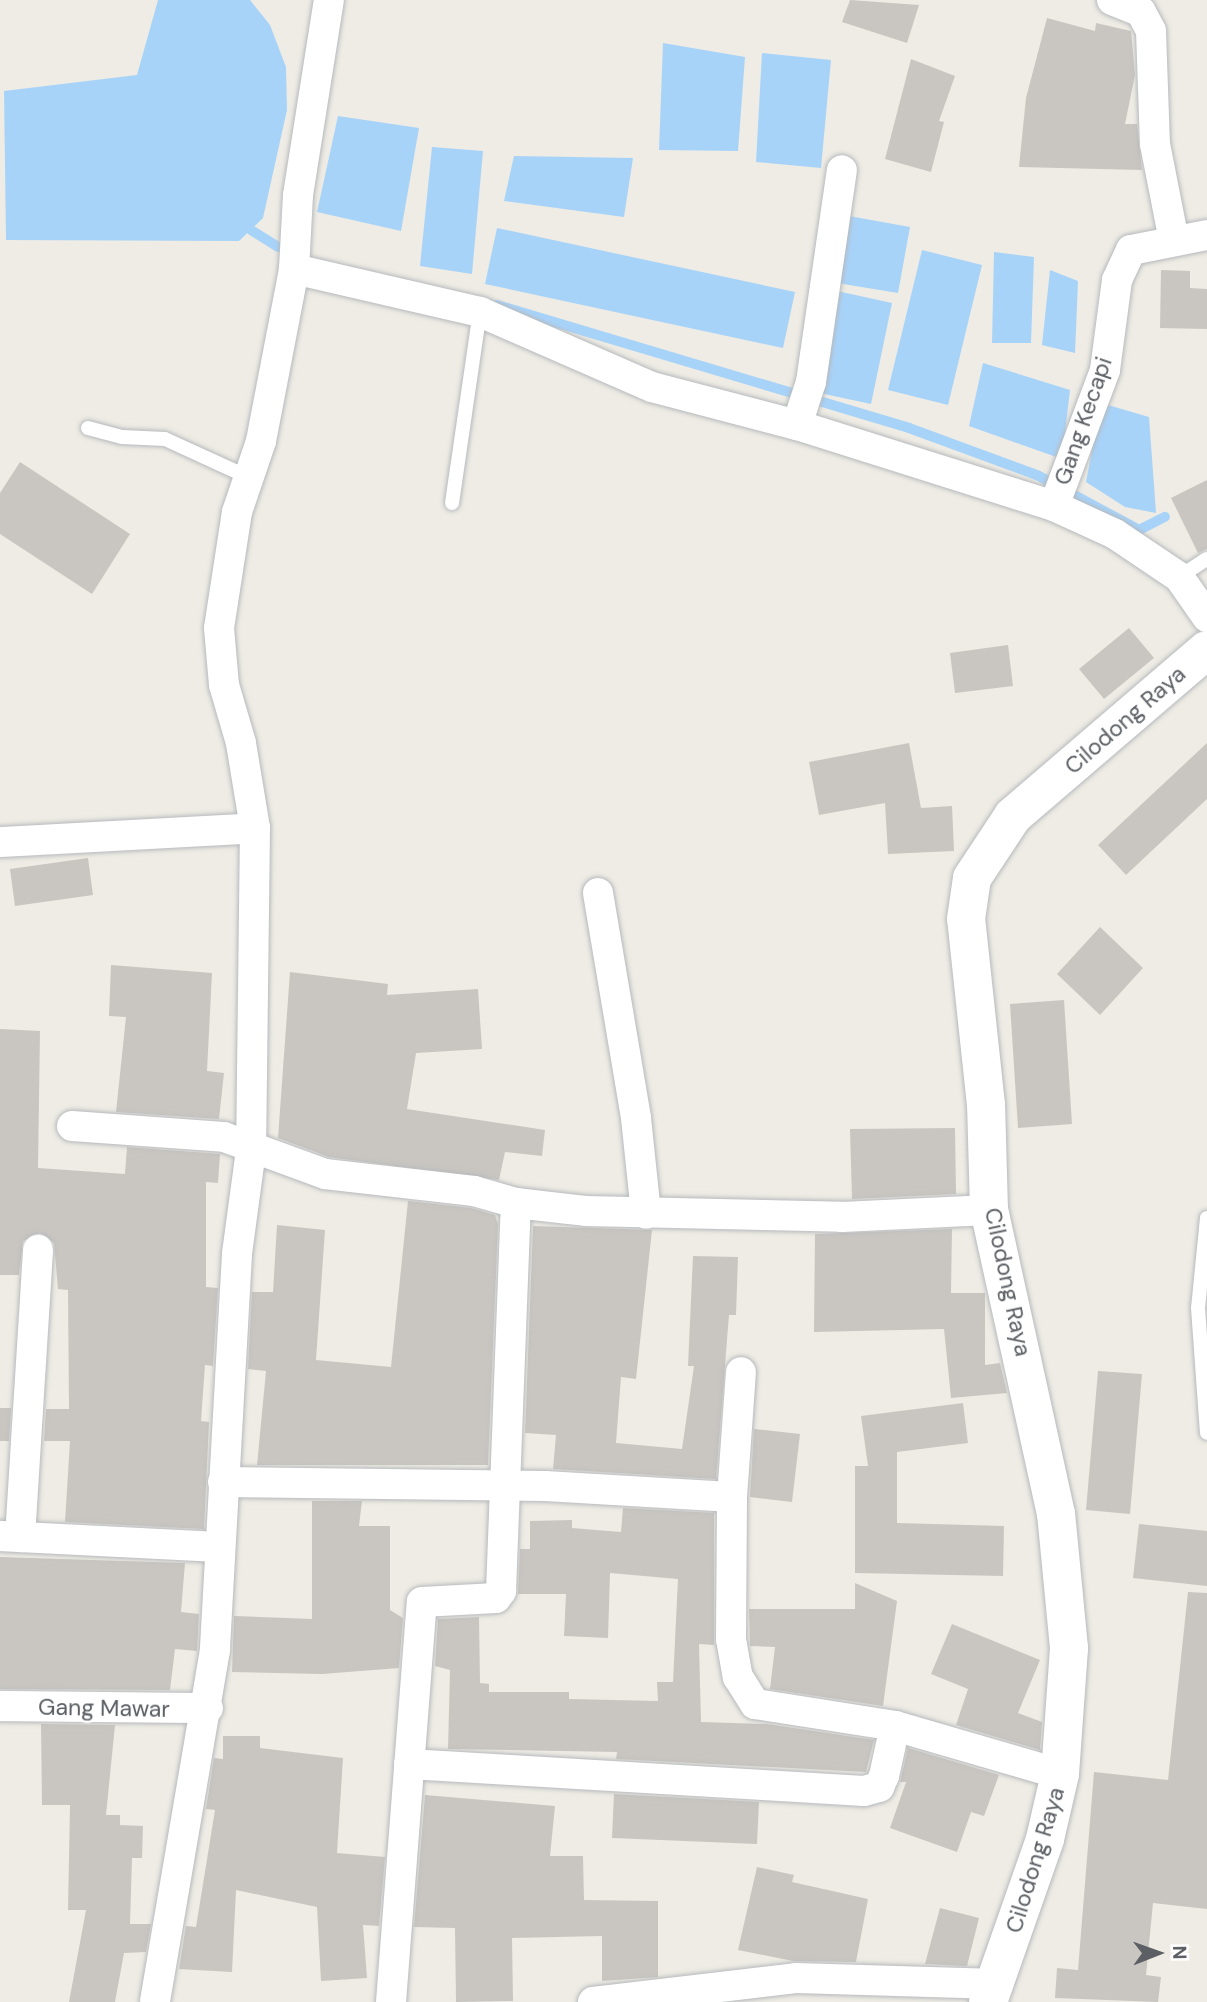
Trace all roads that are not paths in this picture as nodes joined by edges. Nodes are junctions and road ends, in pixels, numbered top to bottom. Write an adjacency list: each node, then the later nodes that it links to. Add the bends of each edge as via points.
1 (329, 0): 6 (street, via 298,195)
2 (1112, 0): 5 (street, via 1141,12 1151,31 1155,144)
3 (842, 170): 8 (street)
4 (1207, 235): 5 (street, Gang Kecapi)
5 (1174, 241): 11 (street, Gang Kecapi, via 1130,250 1117,280 1105,370)
6 (294, 269): 7 (street); 10 (street)
7 (480, 312): 8 (street, via 652,387); 12 (lane)
8 (803, 409): 11 (street)
9 (88, 428): 10 (lane, via 122,438 165,439)
10 (250, 478): 17 (street, via 237,512 219,628 224,685)
11 (1059, 492): 14 (street)
12 (452, 503)
13 (1207, 559): 14 (lane)
14 (1179, 577): 15 (street)
15 (1207, 617)
16 (1207, 650): 23 (street, Cilodong Raya, via 1013,816 972,878 966,919 986,1105)
17 (255, 828): 18 (street); 21 (street)
18 (0, 842)
19 (598, 893): 24 (street, via 636,1118)
20 (72, 1126): 21 (street, via 224,1138)
21 (251, 1150): 22 (street, via 325,1174 474,1191); 29 (street, via 237,1254)
22 (516, 1203): 24 (street); 30 (street)
23 (989, 1210): 24 (street, via 904,1216); 38 (street, Cilodong Raya, via 1064,1557 1069,1648)
24 (646, 1213)
25 (1207, 1218): 28 (lane, via 1198,1308 1202,1426)
26 (38, 1250): 32 (street)
27 (741, 1372): 31 (street)
28 (1207, 1433)
29 (223, 1482): 30 (street); 33 (street)
30 (501, 1488): 31 (street); 37 (street, via 499,1596 422,1602)
31 (732, 1497): 36 (street, via 731,1639 738,1677 755,1703)
32 (10, 1536): 33 (street)
33 (219, 1547): 35 (street)
34 (0, 1706): 35 (street, Gang Mawar)
35 (208, 1708): 40 (street)
36 (895, 1726): 37 (street, via 879,1787 864,1791); 38 (street)
37 (409, 1764): 41 (street)
38 (1060, 1774): 39 (street, Cilodong Raya)
39 (993, 1993): 42 (street, via 796,1978)
40 (155, 2002)
41 (391, 2002)
42 (593, 2002)

